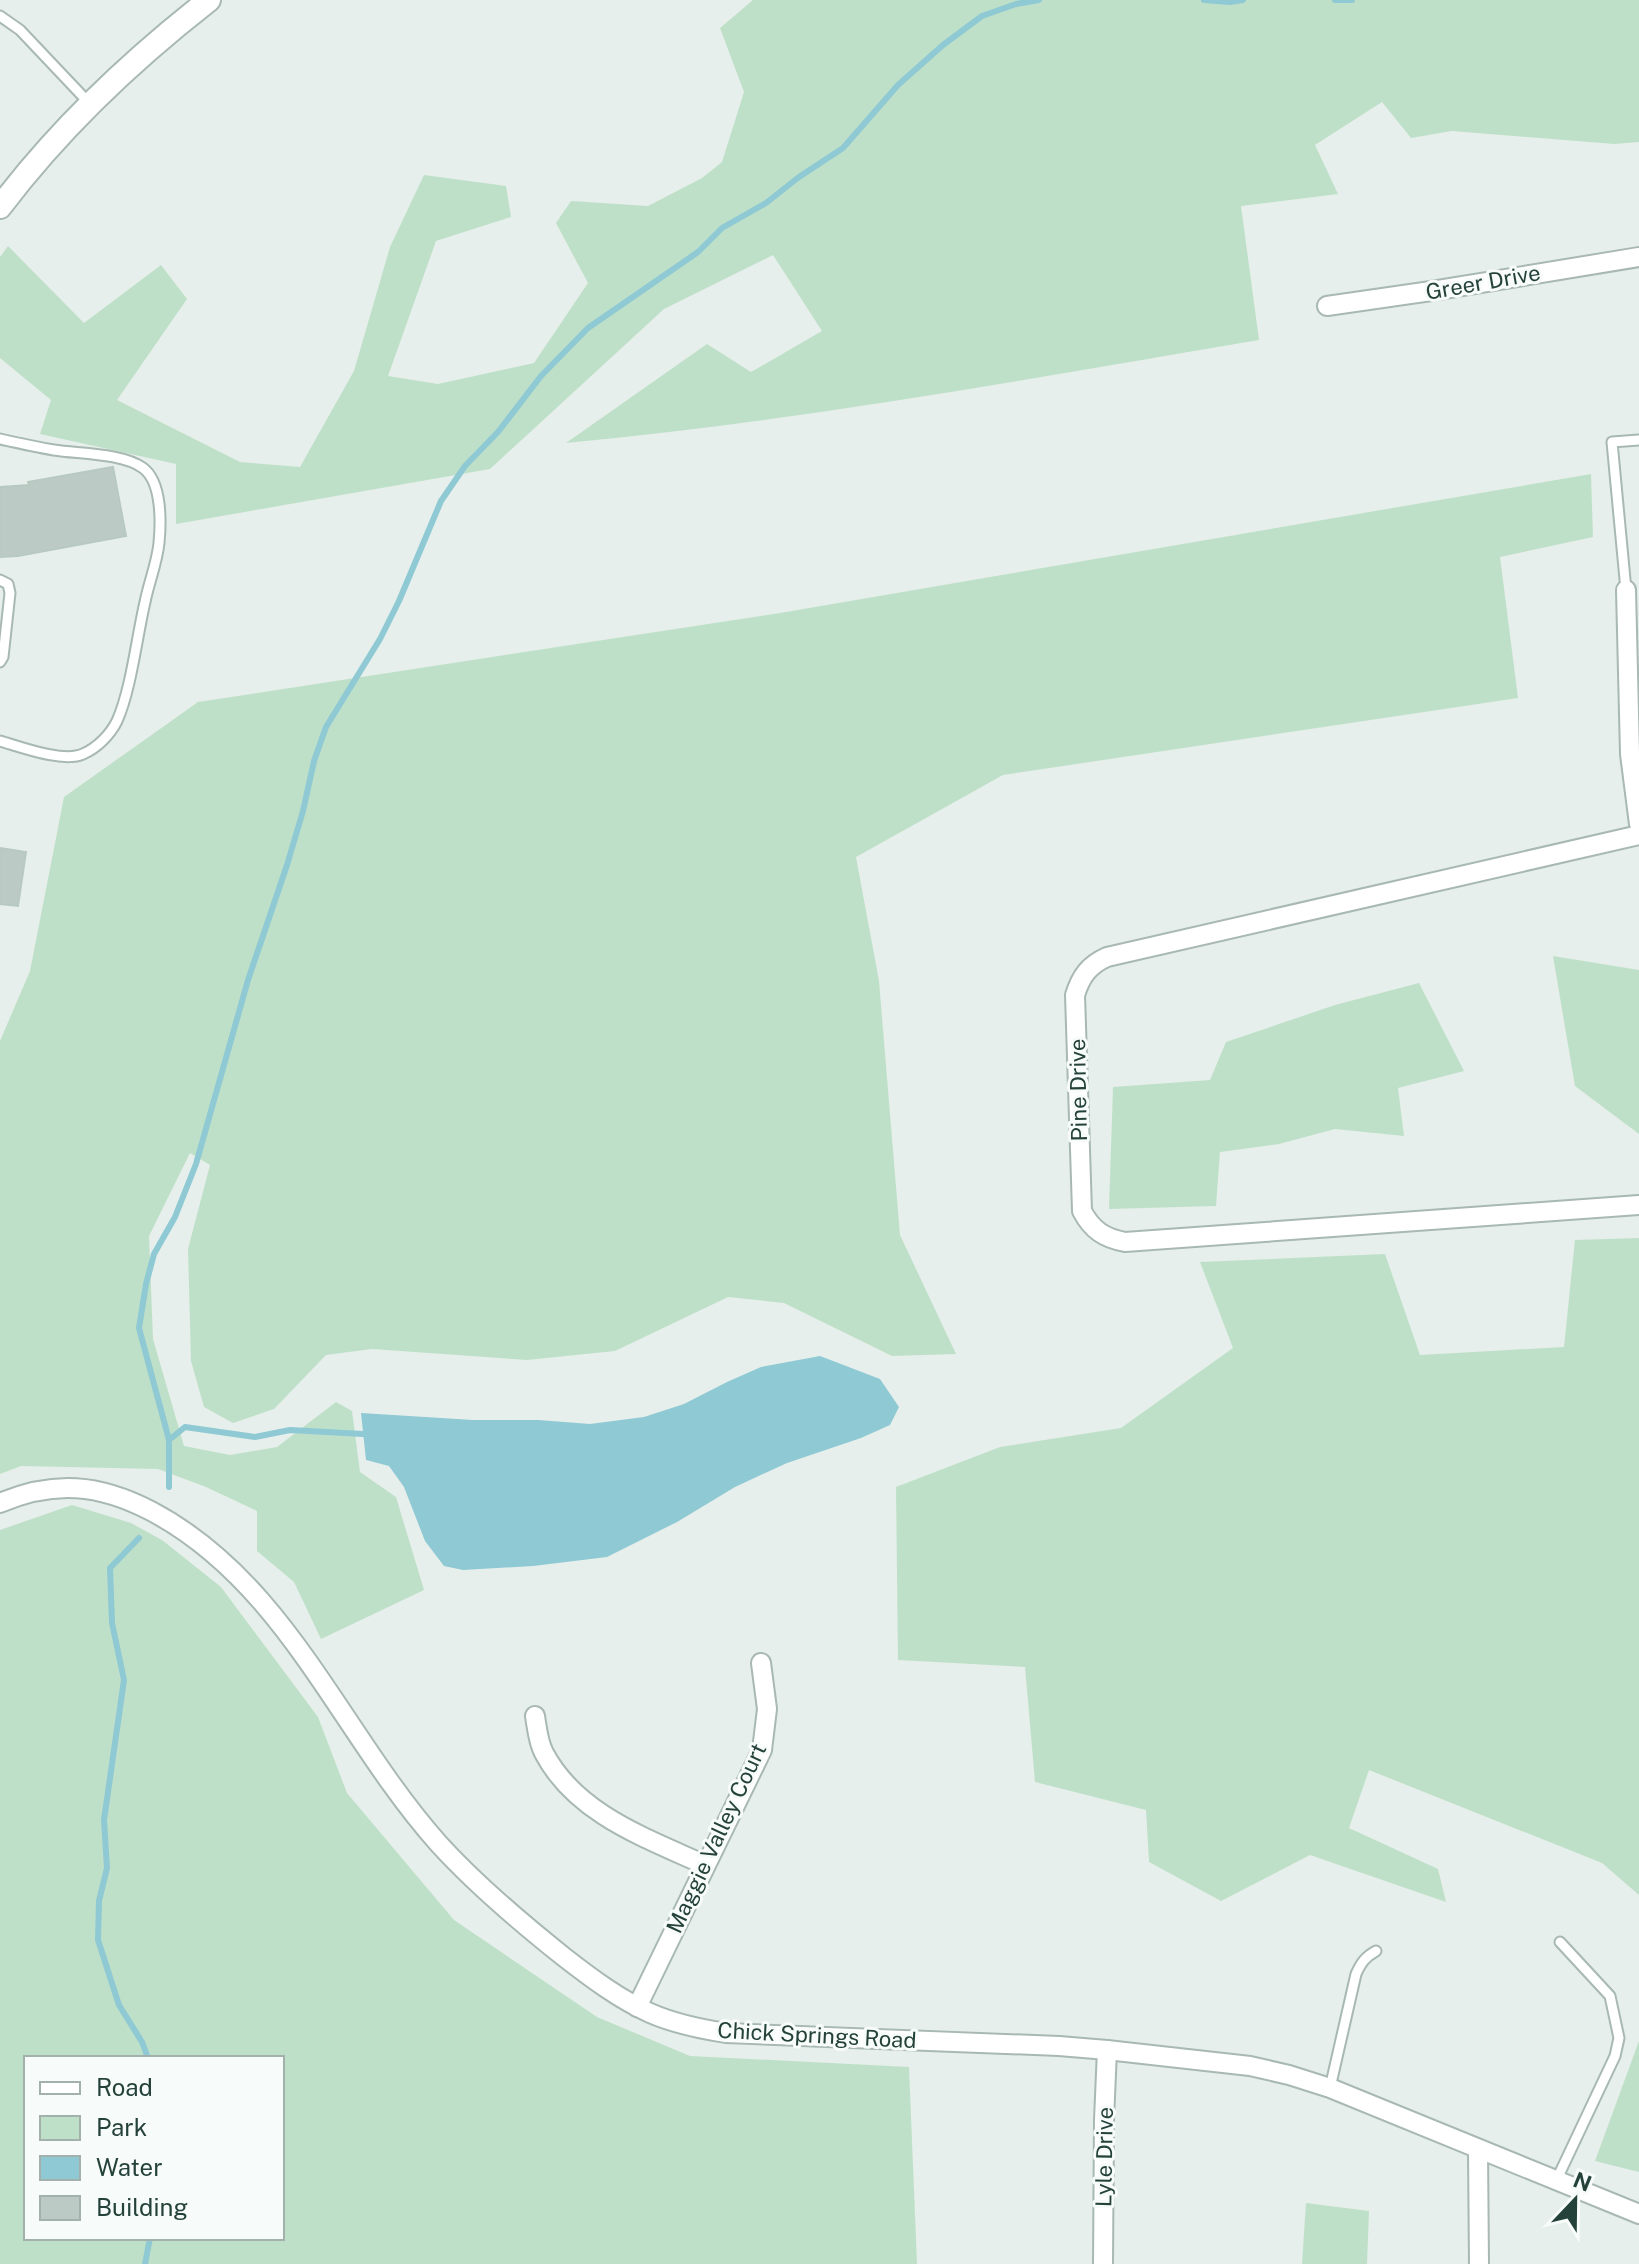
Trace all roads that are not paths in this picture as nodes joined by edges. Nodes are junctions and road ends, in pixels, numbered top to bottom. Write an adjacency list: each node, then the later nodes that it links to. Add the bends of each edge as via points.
1 (209, 0): 3 (street)
2 (0, 16): 3 (lane)
3 (91, 105): 4 (street)
4 (0, 207)
5 (1639, 257): 6 (street, Greer Drive)
6 (1327, 306)
7 (0, 439): 12 (lane, via 135,464 150,475 159,519 159,543 131,670 110,732 79,756 52,755)
8 (1639, 440): 10 (lane, via 1612,442)
9 (0, 580): 11 (lane, via 10,593)
10 (1626, 590): 13 (street, via 1630,754)
11 (0, 662)
12 (0, 741)
13 (1639, 824)
14 (1639, 835): 15 (street, Pine Drive, via 1107,957 1083,975 1075,995 1082,1211 1092,1228 1109,1239 1125,1242)
15 (1639, 1205)
16 (0, 1503): 22 (street, Chick Springs Road, via 62,1487 104,1492 134,1502 203,1544 280,1623 391,1785 438,1843 535,1934)
17 (761, 1663): 19 (street, Maggie Valley Court, via 767,1709 762,1750)
18 (535, 1716): 19 (street, via 542,1750 580,1799 624,1828)
19 (705, 1865): 22 (street, Maggie Valley Court)
20 (1560, 1942): 26 (lane, via 1610,1996 1619,2038)
21 (1376, 1951): 24 (lane, via 1356,1974)
22 (637, 2007): 23 (street, Chick Springs Road, via 676,2023 726,2033)
23 (1107, 2050): 24 (street, Chick Springs Road, via 1250,2066); 28 (street, Lyle Drive)
24 (1330, 2088): 25 (street, Chick Springs Road)
25 (1478, 2150): 26 (street, Chick Springs Road); 29 (street)
26 (1556, 2181): 27 (street, Chick Springs Road)
27 (1639, 2214)
28 (1103, 2264)
29 (1479, 2264)

